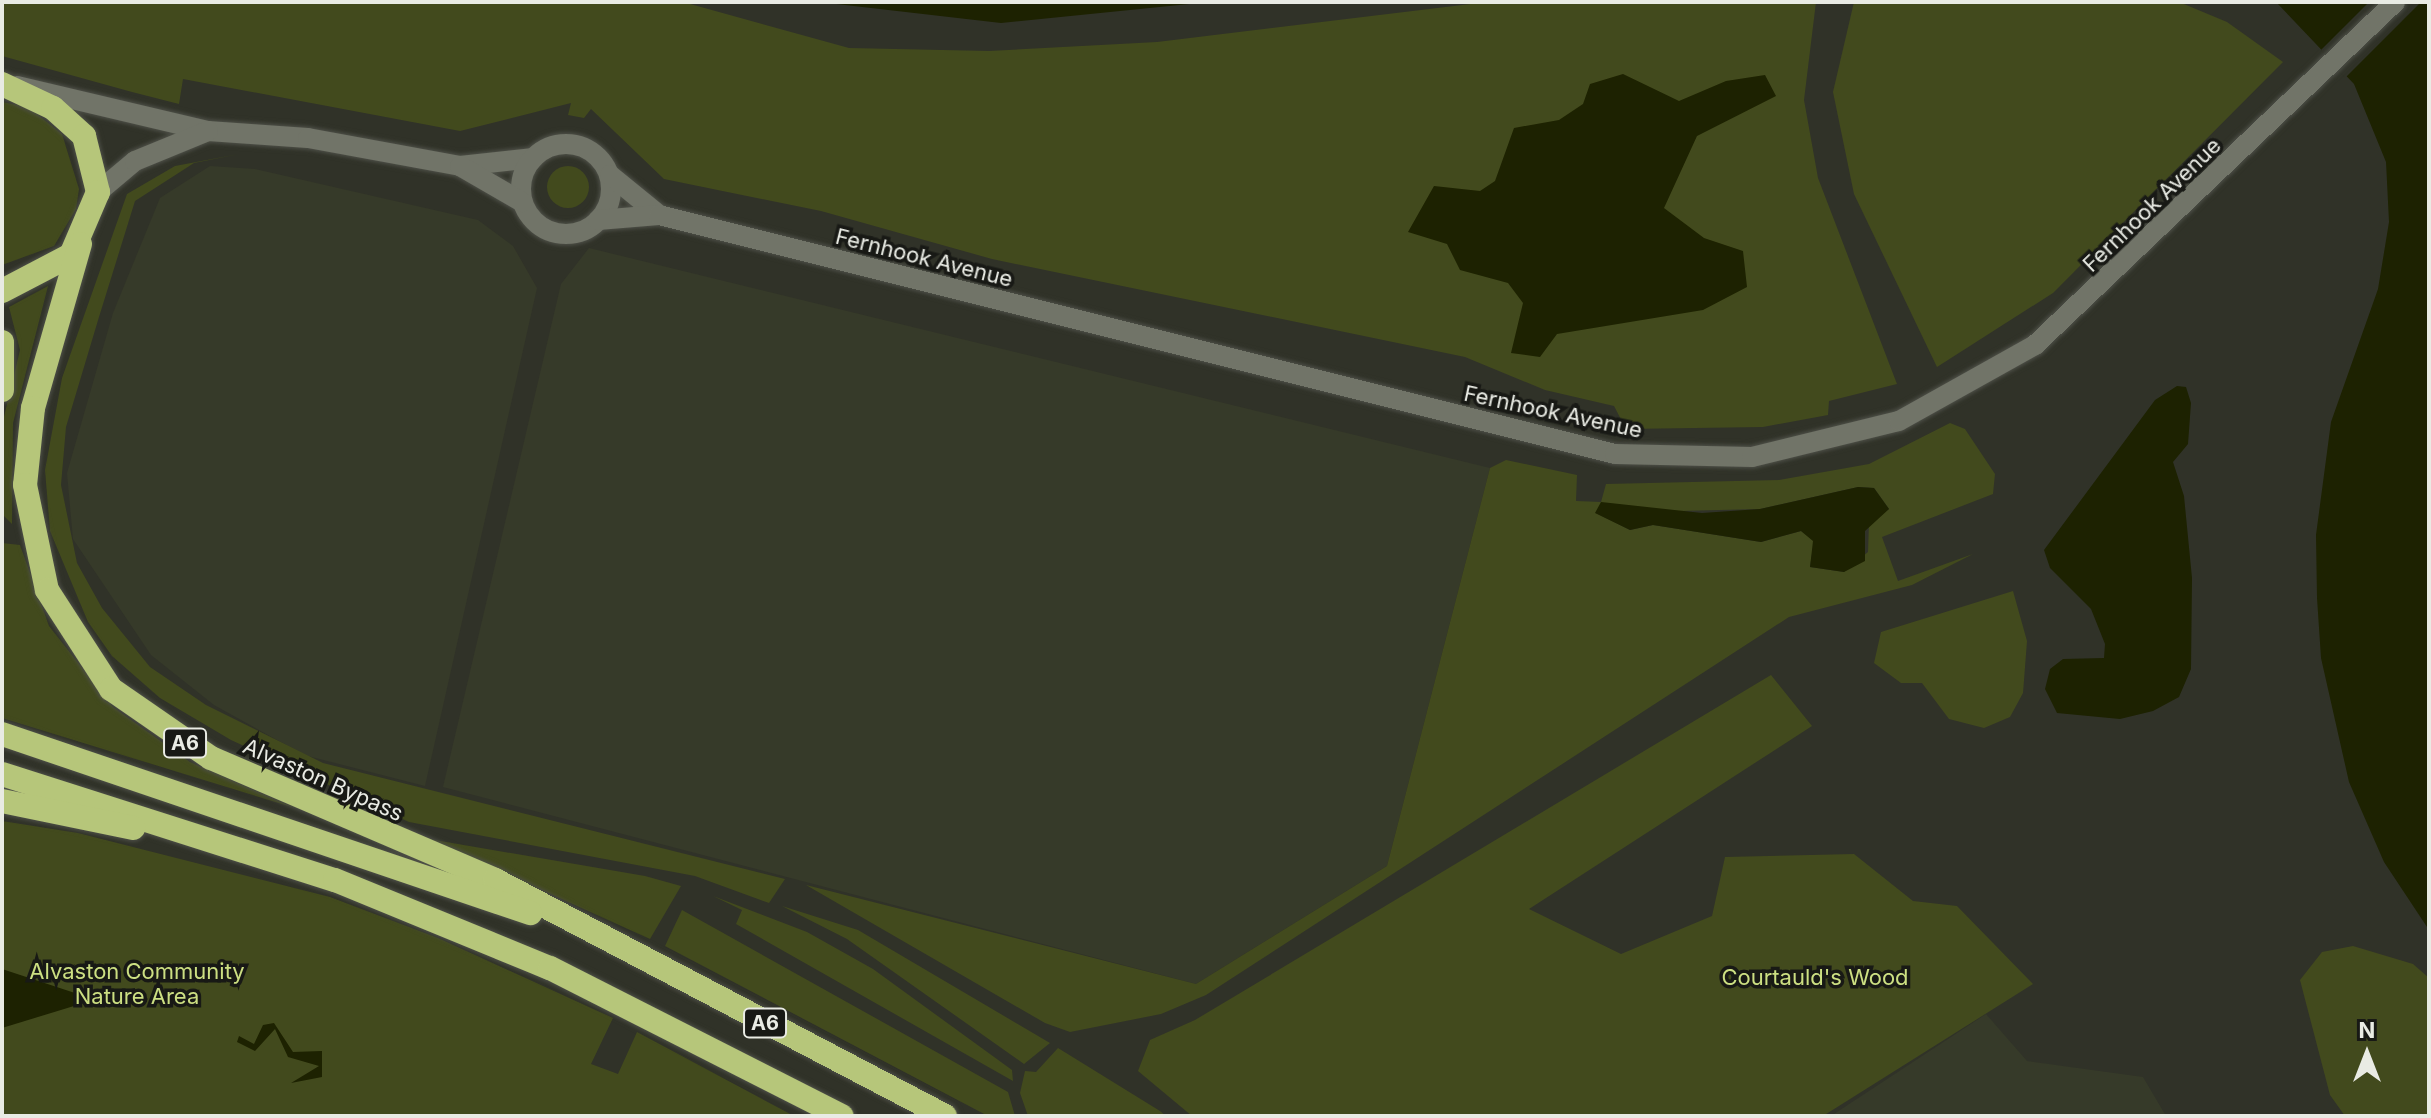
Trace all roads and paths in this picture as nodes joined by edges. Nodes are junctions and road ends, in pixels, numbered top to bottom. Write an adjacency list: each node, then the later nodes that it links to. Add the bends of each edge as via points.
1 (2395, 2): 9 (street, Fernhook Avenue, via 2087,301 2004,367 1862,435 1752,457 1615,454)
2 (10, 85): 3 (street, Fernhook Avenue); 7 (highway, via 84,136)
3 (208, 131): 5 (street, Fernhook Avenue, via 308,138); 7 (street, Fernhook Avenue, via 135,161)
4 (534, 158): 5 (street, Fernhook Avenue); 6 (street, Fernhook Avenue, via 557,144 583,146); 8 (street, via 523,173)
5 (460, 166): 8 (street, Fernhook Avenue)
6 (610, 175): 9 (street, Fernhook Avenue); 10 (street, via 611,193)
7 (98, 192): 11 (highway, Alvaston Bypass)
8 (522, 202): 10 (street, Fernhook Avenue, via 555,233 578,233)
9 (659, 215): 10 (street, Fernhook Avenue)
10 (598, 220)
11 (80, 244): 12 (highway, via 60,264); 19 (highway, Alvaston Bypass / A6, via 33,408 25,485 47,590 83,656 123,699 211,758 495,880)
12 (2, 291)
13 (2, 342): 14 (highway)
14 (2, 390)
15 (2, 734): 19 (highway, via 337,842)
16 (2, 774): 18 (highway)
17 (2, 801): 18 (highway, A6)
18 (241, 850): 20 (highway, A6, via 550,968)
19 (583, 932): 21 (highway, Alvaston Bypass / A6)
20 (842, 1116)
21 (945, 1116)

